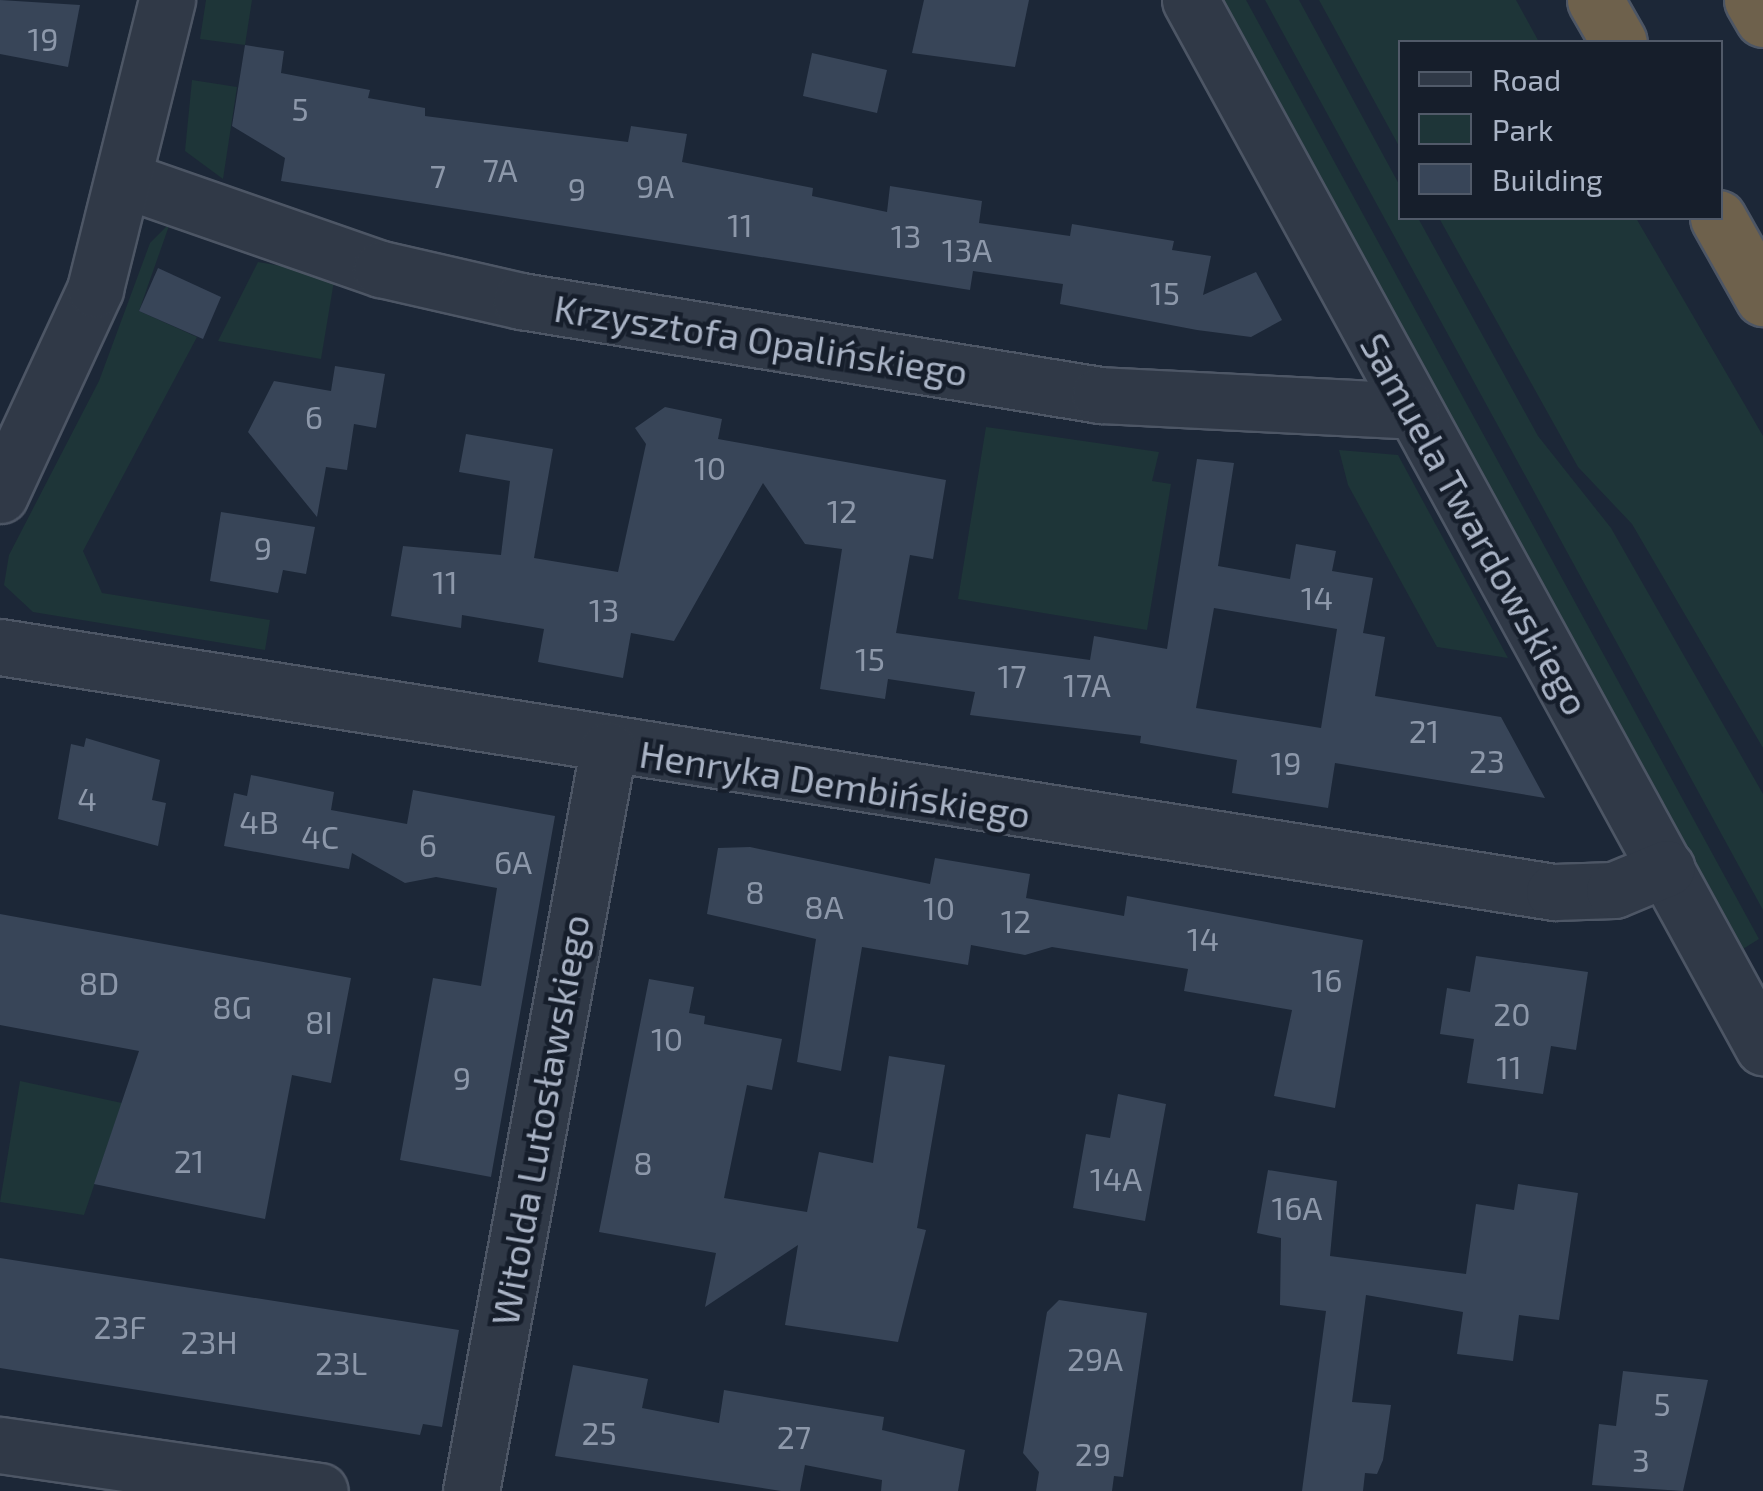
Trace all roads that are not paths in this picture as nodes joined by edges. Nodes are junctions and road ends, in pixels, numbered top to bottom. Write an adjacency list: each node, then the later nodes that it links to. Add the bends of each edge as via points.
1 (167, 0): 7 (street)
2 (1190, 0): 10 (street, Samuela Twardowskiego)
3 (1596, 0): 6 (highway)
4 (1752, 0): 5 (highway)
5 (1763, 19)
6 (1618, 40)
7 (128, 181): 10 (street, Krzysztofa Opalińskiego, via 382,270 522,301 1100,395); 11 (street, via 95,289)
8 (1719, 220): 9 (highway)
9 (1763, 298)
10 (1410, 410): 14 (street, Samuela Twardowskiego)
11 (0, 495)
12 (0, 647): 13 (street, Henryka Dembińskiego)
13 (608, 750): 14 (street, Henryka Dembińskiego, via 1554,892 1614,890); 18 (street, Witolda Lutosławskiego)
14 (1667, 868): 15 (street, Samuela Twardowskiego)
15 (1763, 1047)
16 (0, 1445): 17 (street)
17 (320, 1491)
18 (471, 1491)

